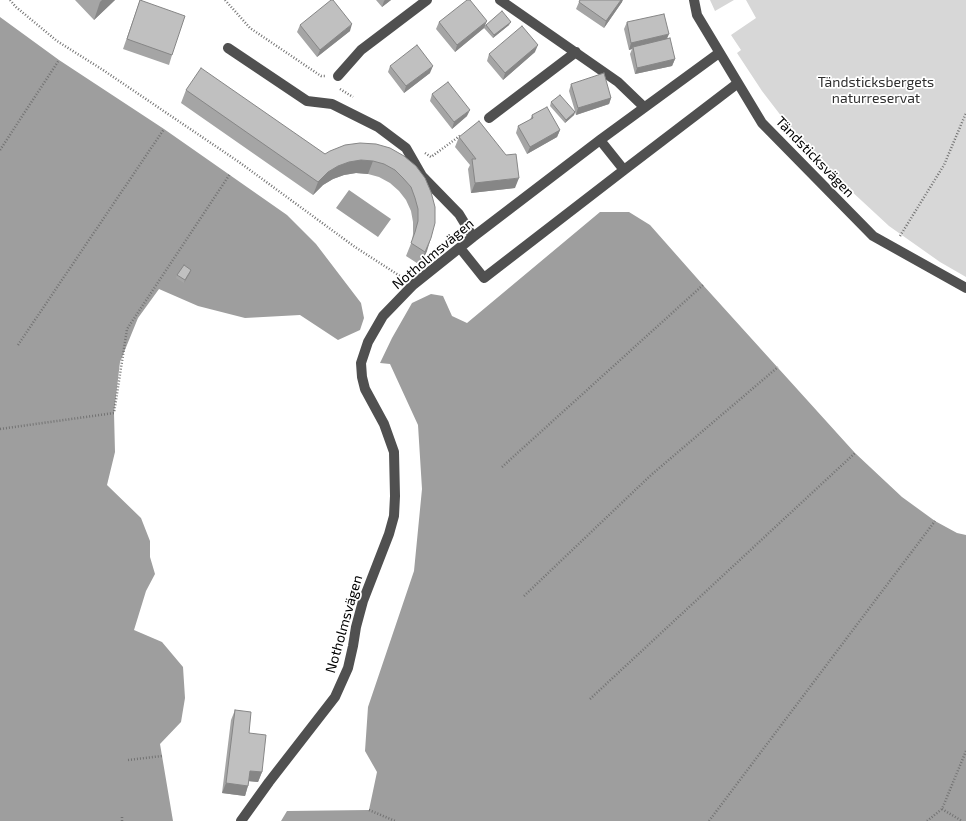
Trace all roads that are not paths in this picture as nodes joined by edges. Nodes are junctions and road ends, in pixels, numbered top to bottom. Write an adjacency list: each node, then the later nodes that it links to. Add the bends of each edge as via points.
1 (427, 0): 7 (street, via 362,50)
2 (500, 0): 5 (street)
3 (694, 0): 6 (street, Tändsticksvägen, via 697,15)
4 (228, 48): 13 (street, via 306,101 332,104 378,127 406,148 422,176 459,214)
5 (576, 52): 9 (street, via 618,82); 10 (street)
6 (719, 53): 8 (street, Tändsticksvägen); 9 (street, Notholmsvägen)
7 (338, 76)
8 (738, 83): 12 (street); 15 (street, Tändsticksvägen, via 762,123 873,236)
9 (644, 107): 11 (street, Notholmsvägen)
10 (489, 118)
11 (600, 140): 12 (street); 13 (street, Notholmsvägen)
12 (624, 170): 14 (street, via 484,278)
13 (473, 237): 14 (street, Notholmsvägen)
14 (460, 248): 16 (street, Notholmsvägen, via 413,285 384,316 368,342 361,363 362,377 394,452 394,516 363,601 348,668 335,697)
15 (966, 288)
16 (241, 821)

